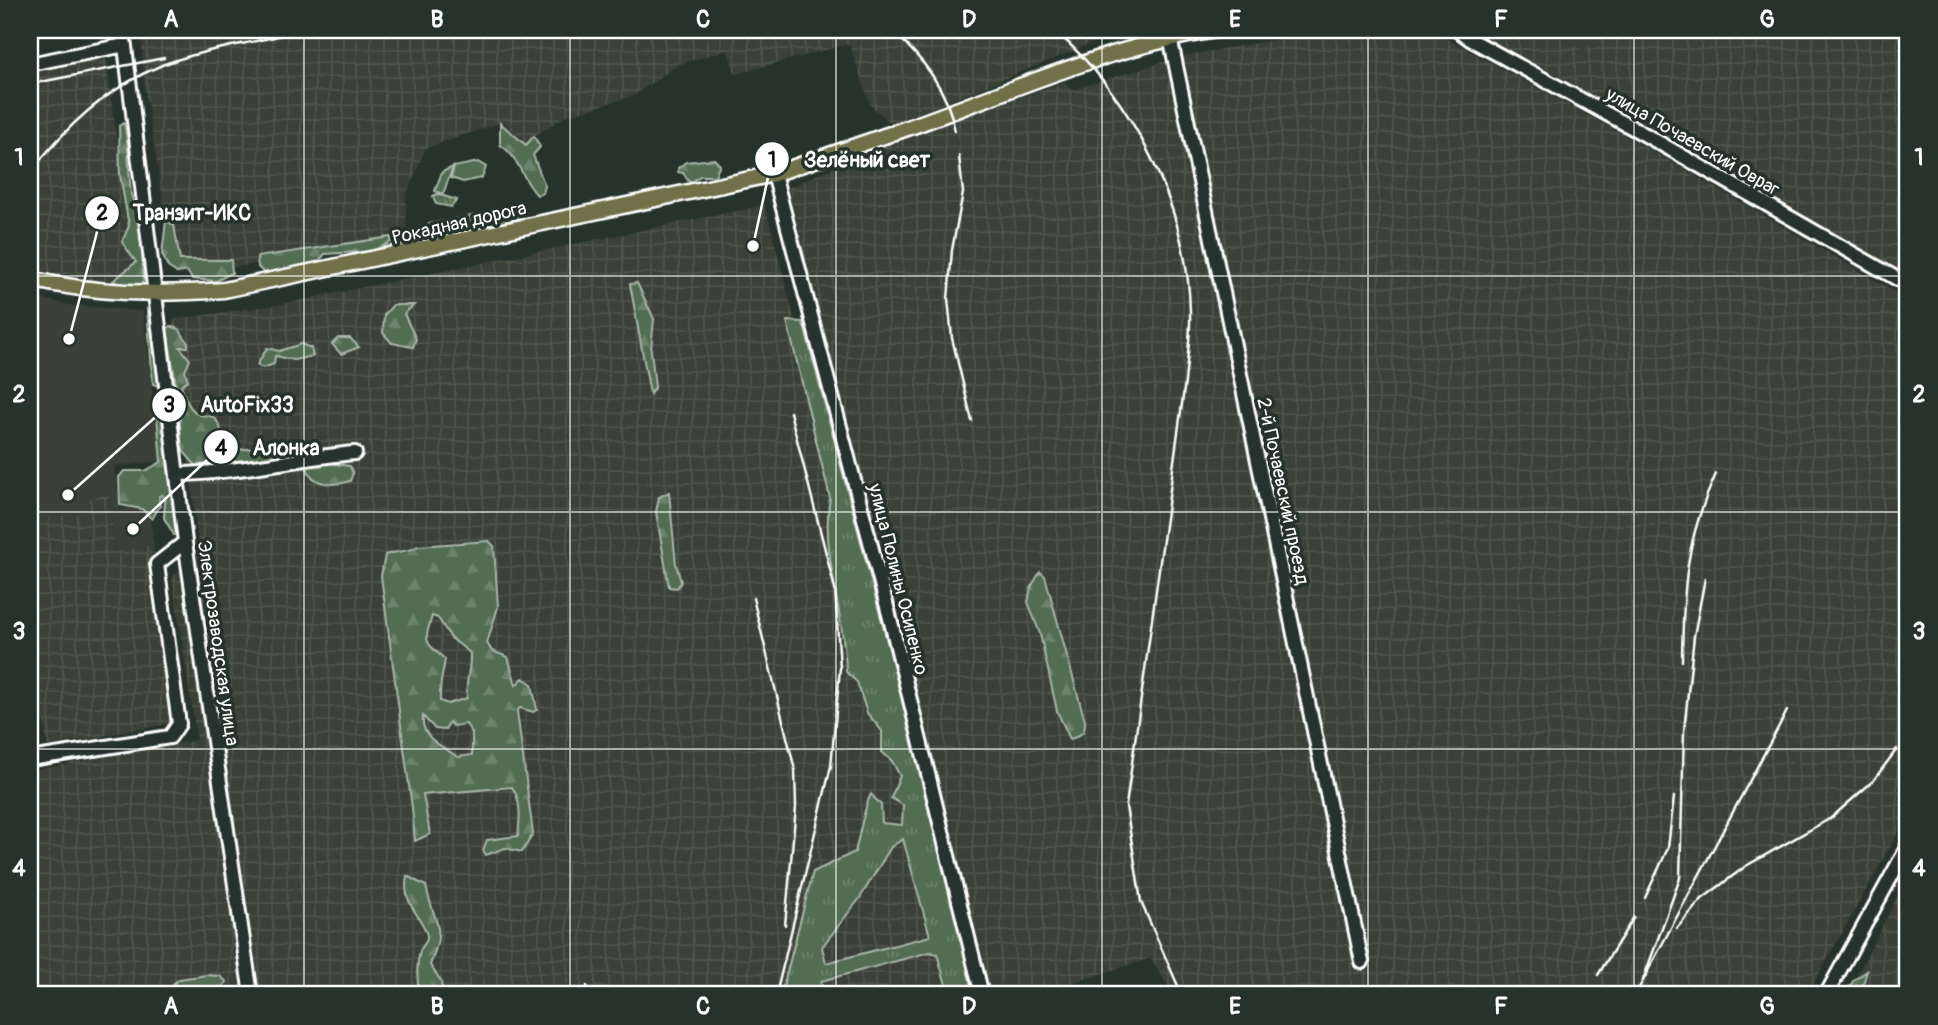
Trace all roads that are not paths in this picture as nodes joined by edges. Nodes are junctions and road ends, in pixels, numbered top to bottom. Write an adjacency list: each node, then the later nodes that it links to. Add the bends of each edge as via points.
1 (123, 30): 5 (street, Электрозаводская улица)
2 (1216, 30): 4 (main road, Рокадная дорога)
3 (1458, 30): 9 (street, улица Почаевский Овраг)
4 (1168, 33): 7 (main road, Рокадная дорога); 16 (street, 2-й Почаевский проезд)
5 (125, 45): 6 (street); 10 (street, Электрозаводская улица)
6 (30, 64)
7 (774, 174): 10 (main road, Рокадная дорога, via 250,285); 18 (street, улица Полины Осипенко)
8 (30, 279): 10 (main road, Рокадная дорога, via 108,293)
9 (1908, 285)
10 (156, 295): 12 (street, Электрозаводская улица)
11 (355, 453): 12 (street)
12 (178, 474): 13 (street, Электрозаводская улица)
13 (184, 542): 14 (street, via 157,564 179,724 170,737); 17 (street, Электрозаводская улица)
14 (30, 759)
15 (1908, 846): 19 (street)
16 (1362, 962)
17 (251, 995)
18 (982, 995)
19 (1826, 995)

